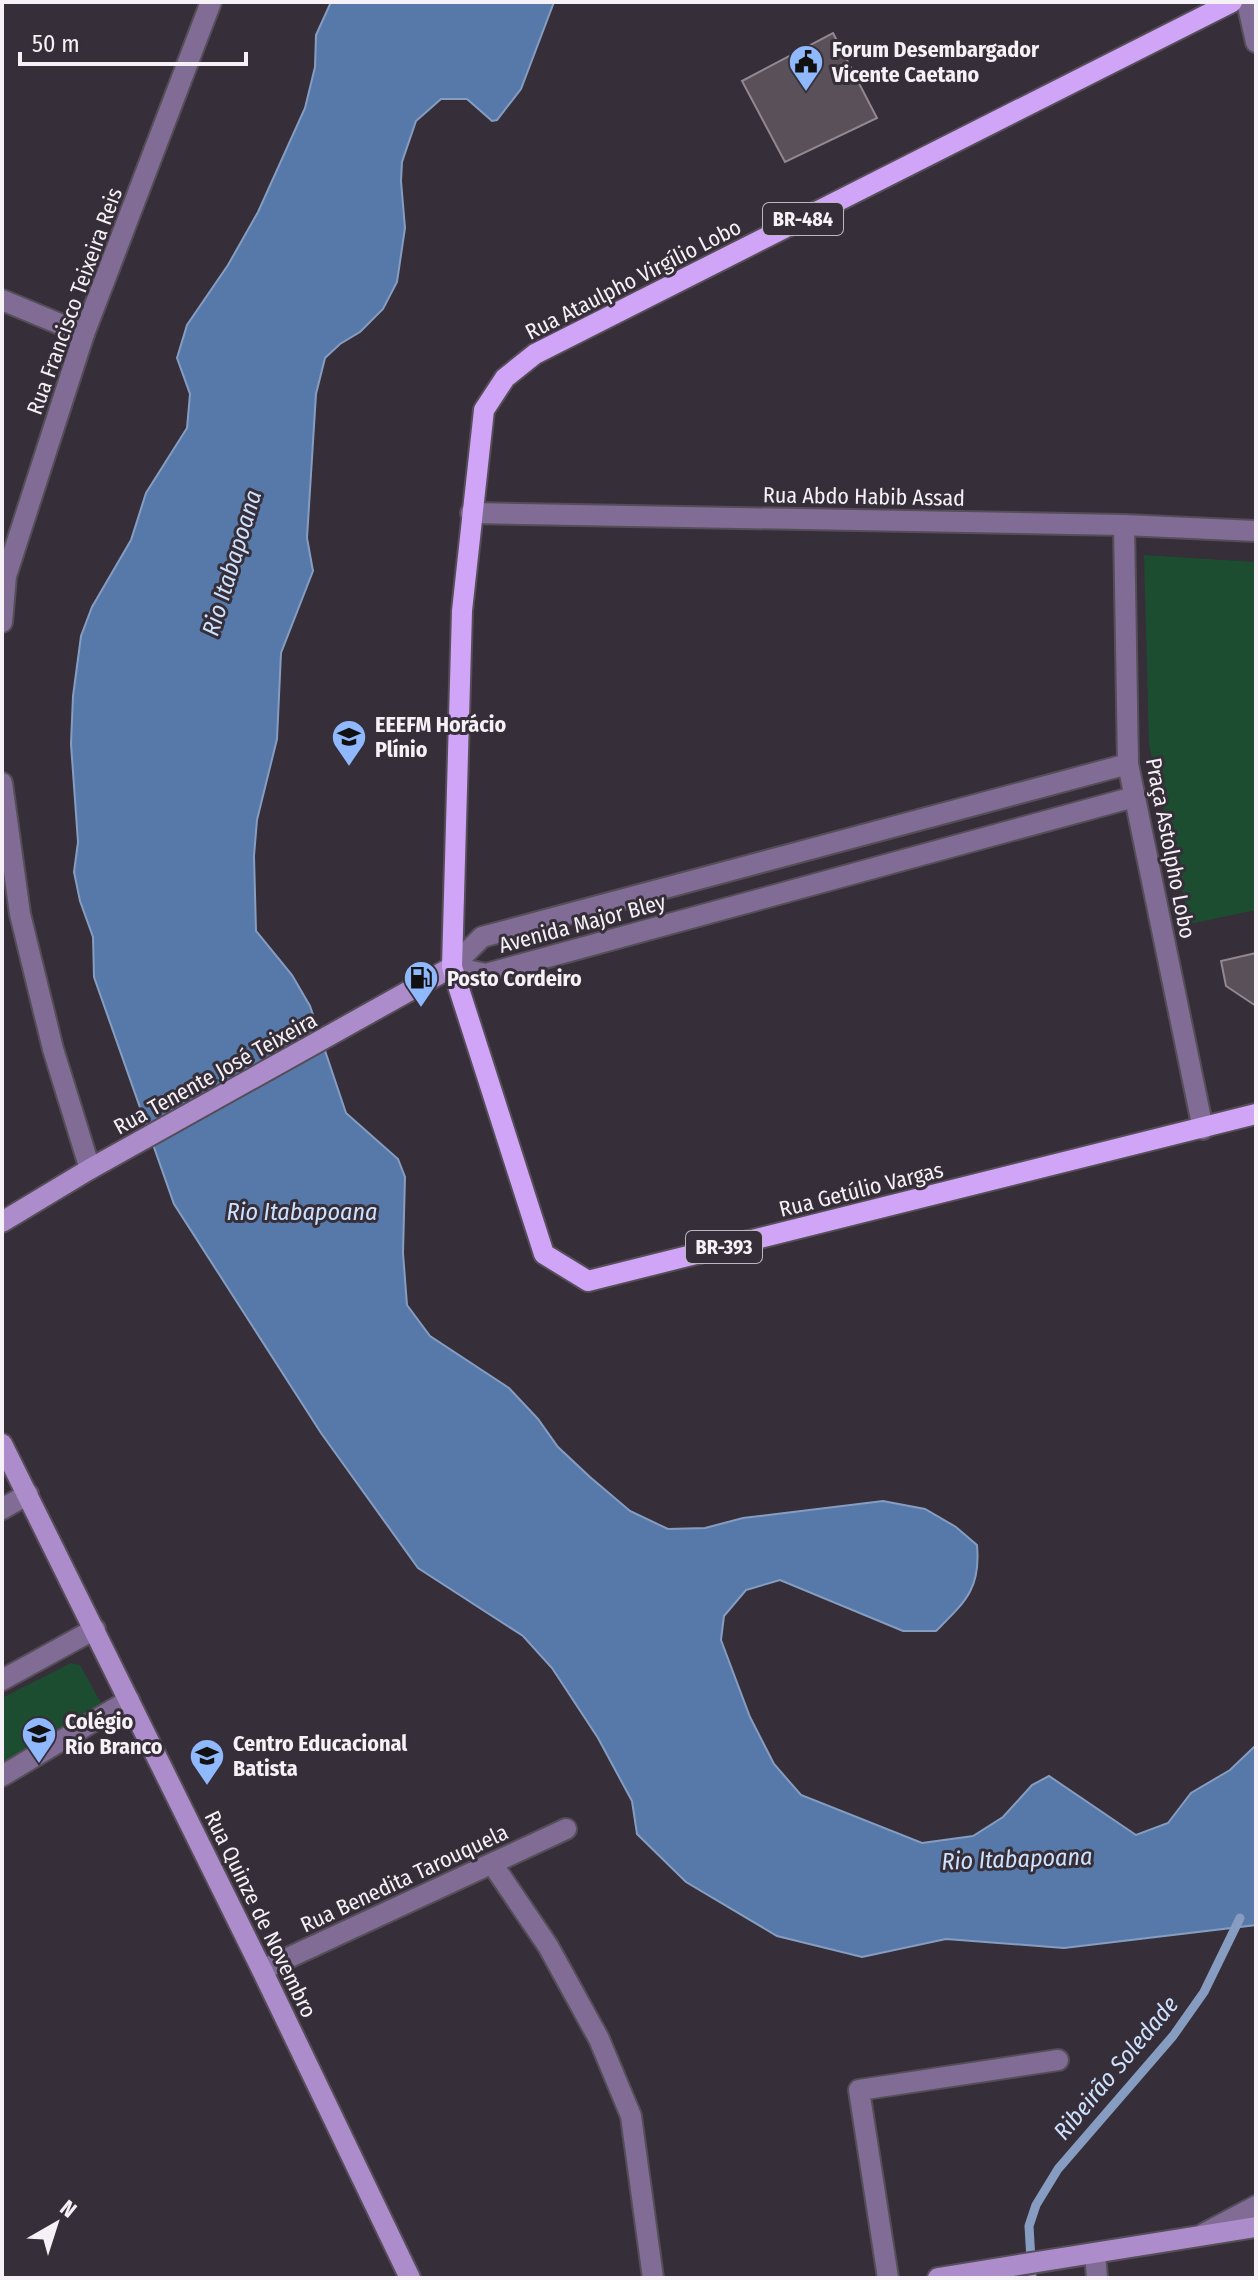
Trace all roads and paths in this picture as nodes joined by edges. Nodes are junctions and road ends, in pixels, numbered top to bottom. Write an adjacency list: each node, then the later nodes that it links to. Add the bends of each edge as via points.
1 (211, 2): 6 (street, Rua Francisco Teixeira Reis)
2 (1232, 2): 7 (main road, Rua Ataulpho Virgílio Lobo / BR-484, via 535,354 505,378 484,410)
3 (1247, 2): 4 (street)
4 (1256, 42)
5 (2, 300): 6 (street)
6 (84, 334): 10 (street, Rua Francisco Teixeira Reis)
7 (471, 513): 8 (street, Rua Abdo Habib Assad); 15 (main road, Rua Ataulpho Virgílio Lobo / BR-484, via 462,611)
8 (1124, 525): 9 (street, Rua Abdo Habib Assad); 12 (street, Praça Astolpho Lobo)
9 (1256, 531)
10 (4, 577): 11 (street, Rua Francisco Teixeira Reis)
11 (2, 622)
12 (1128, 764): 14 (street, Praça Astolpho Lobo); 15 (street, Avenida Major Bley, via 482,937)
13 (2, 783): 18 (street, via 20,914)
14 (1134, 797): 15 (street, Avenida Major Bley, via 486,974); 17 (street, Praça Astolpho Lobo)
15 (452, 967): 17 (main road, Rua Getúlio Vargas / BR-393, via 544,1254 588,1281); 18 (main road, Rua Tenente José Teixeira)
16 (1256, 1114): 17 (main road, Rua Getúlio Vargas / BR-393)
17 (1203, 1129)
18 (90, 1169): 19 (main road, Rua Tenente José Teixeira)
19 (2, 1222)
20 (2, 1444): 21 (main road, Rua Quinze de Novembro)
21 (28, 1494): 22 (street); 23 (main road, Rua Quinze de Novembro)
22 (2, 1509)
23 (95, 1629): 24 (street); 25 (main road, Rua Quinze de Novembro)
24 (2, 1680)
25 (129, 1700): 26 (street); 29 (main road, Rua Quinze de Novembro)
26 (2, 1776)
27 (566, 1829): 28 (street, Rua Benedita Tarouquela)
28 (493, 1865): 29 (street, Rua Benedita Tarouquela); 36 (street, via 548,1946 592,2026 631,2116)
29 (262, 1970): 35 (main road, Rua Quinze de Novembro)
30 (1058, 2060): 37 (street, via 859,2090)
31 (1256, 2206): 33 (street)
32 (1256, 2227): 33 (main road)
33 (1196, 2237): 34 (main road)
34 (1095, 2253): 38 (main road); 39 (street)
35 (410, 2278)
36 (653, 2278)
37 (888, 2278)
38 (938, 2278)
39 (1097, 2278)

